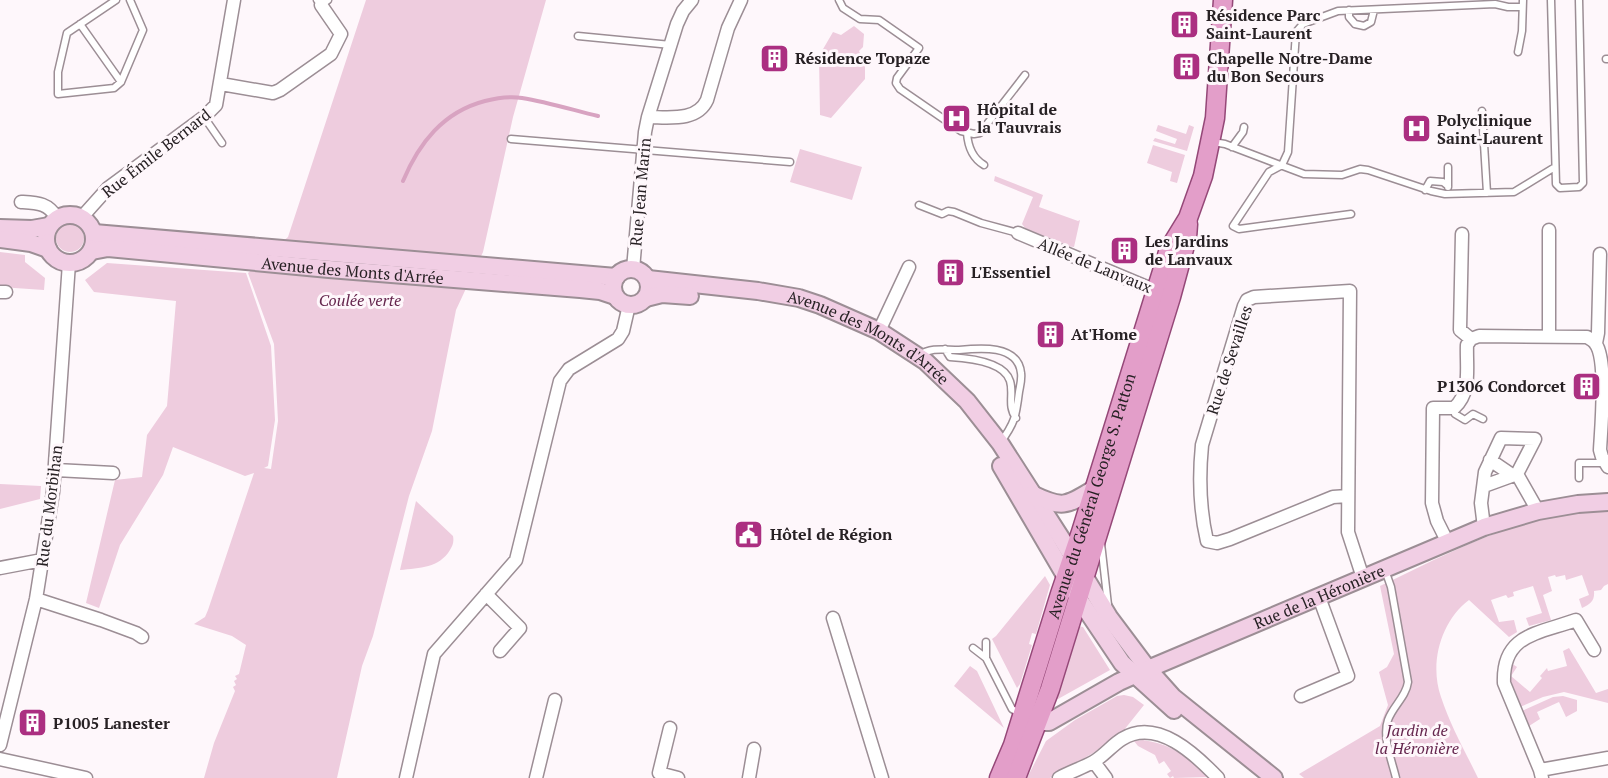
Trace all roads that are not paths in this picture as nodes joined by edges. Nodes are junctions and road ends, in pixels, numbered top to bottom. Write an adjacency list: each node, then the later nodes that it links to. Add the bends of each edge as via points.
1 (116, 0): 14 (lane)
2 (130, 0): 19 (lane, via 143,30)
3 (234, 0): 20 (street, Rue Émile Bernard)
4 (692, 0): 16 (street, Rue Jean Marin, via 679,18)
5 (741, 0): 23 (street, Rue Jean Marin, via 701,110 691,115)
6 (839, 0): 25 (lane, via 843,8 860,19 879,20 919,48 896,84)
7 (1223, 0): 27 (main road, Avenue du Général George S. Patton)
8 (1551, 0): 35 (lane)
9 (1579, 0): 35 (lane, via 1583,185 1558,187)
10 (322, 2): 20 (street, via 341,34 331,54 273,93)
11 (1522, 4): 13 (lane, via 1508,8 1496,4); 17 (lane)
12 (1349, 10): 13 (lane); 13 (lane, via 1355,24 1364,26 1371,22); 33 (lane, via 1324,15 1297,29 1288,152)
13 (1374, 10)
14 (80, 24): 19 (lane); 19 (lane, via 67,33 58,72 58,94 114,88)
15 (578, 36): 16 (lane)
16 (671, 45): 23 (street, Rue Jean Marin)
17 (1518, 52)
18 (1025, 75): 25 (lane, via 980,133)
19 (121, 82)
20 (221, 84): 22 (street, Rue Émile Bernard, via 216,105)
21 (1482, 111): 38 (lane)
22 (204, 117): 28 (lane); 43 (street, Rue Émile Bernard, via 108,188)
23 (648, 117): 30 (street, Rue Jean Marin)
24 (1244, 127): 29 (lane)
25 (967, 134): 32 (lane, via 972,153)
26 (510, 139): 30 (lane)
27 (1210, 141): 29 (lane); 59 (main road, Avenue du Général George S. Patton, via 1188,218 1169,249)
28 (222, 143)
29 (1232, 147): 33 (lane)
30 (643, 150): 31 (lane); 56 (street, Rue Jean Marin)
31 (790, 162)
32 (984, 165)
33 (1282, 165): 37 (lane, via 1319,176 1368,170); 42 (lane, via 1269,172 1233,223 1234,228)
34 (1448, 167): 36 (lane)
35 (1555, 168): 38 (lane, via 1514,192)
36 (1448, 186): 37 (lane, via 1430,181); 39 (lane)
37 (1425, 190): 39 (lane)
38 (1486, 193): 39 (lane)
39 (1449, 194)
40 (21, 202): 44 (street, via 41,203 52,209)
41 (919, 205): 48 (lane)
42 (1351, 214)
43 (82, 217): 44 (street, via 69,214); 47 (street)
44 (53, 222): 45 (street, via 32,229); 51 (street, via 46,237)
45 (0, 228)
46 (1549, 230): 64 (street)
47 (94, 232): 52 (street); 57 (street, Avenue des Monts d'Arrée)
48 (1018, 233): 59 (street, Allée de Lanvaux)
49 (1462, 234): 65 (street, via 1460,330)
50 (0, 239): 51 (street)
51 (48, 249): 54 (street, via 57,259)
52 (92, 251): 54 (street, via 84,259); 60 (street, Avenue des Monts d'Arrée, via 108,248 580,289)
53 (1600, 254): 66 (street)
54 (69, 263): 75 (street, Rue du Morbihan)
55 (909, 267): 63 (street)
56 (633, 268): 57 (street); 58 (street)
57 (616, 277): 60 (street)
58 (648, 279): 61 (street, via 650,289); 63 (street, Avenue des Monts d'Arrée, via 789,296)
59 (1163, 293): 80 (main road, Avenue du Général George S. Patton); 86 (main road, Avenue du Général George S. Patton)
60 (615, 296): 62 (street)
61 (646, 298): 62 (street); 92 (street, Avenue des Monts d'Arrée, via 669,294 796,308 831,318 894,349 940,386 973,425 1056,558)
62 (629, 305): 94 (street, via 618,339 569,369 560,381 516,560)
63 (879, 330): 68 (street, Avenue des Monts d'Arrée)
64 (1549, 336): 65 (street); 66 (street, via 1587,337)
65 (1471, 339): 69 (street, via 1467,345 1466,391)
66 (1596, 343): 74 (street, via 1602,379 1600,450)
67 (945, 349): 68 (lane, via 929,349); 70 (lane, via 950,357 980,359 1002,371 1010,380 1010,404); 70 (lane, via 985,348 1013,357 1022,374)
68 (917, 355): 72 (street, Avenue des Monts d'Arrée, via 967,400)
69 (1454, 408): 71 (lane, via 1455,414 1465,420 1473,414); 87 (street, via 1433,408 1432,503)
70 (1016, 418): 72 (lane)
71 (1484, 419)
72 (1000, 443): 81 (street, Avenue des Monts d'Arrée)
73 (1490, 460): 77 (street); 77 (street, via 1501,438 1535,439); 79 (street)
74 (1607, 464): 78 (lane, via 1579,463)
75 (56, 470): 76 (street); 89 (street, Rue du Morbihan)
76 (114, 473)
77 (1515, 474): 79 (street); 84 (street)
78 (1579, 478)
79 (1484, 486): 85 (street)
80 (1094, 489): 81 (street, via 1066,505 1053,504); 88 (main road, Avenue du Général George S. Patton)
81 (1032, 494): 88 (street, Avenue des Monts d'Arrée)
82 (1348, 496): 82 (street, Rue de Sevailles, via 1350,291 1247,300 1202,444 1207,541 1230,539 1333,497); 93 (street, Rue de Sevailles, via 1348,532)
83 (1608, 502): 84 (street, Rue de la Héronière)
84 (1538, 511): 85 (street, Rue de la Héronière)
85 (1484, 527): 87 (street, Rue de la Héronière)
86 (1096, 535): 92 (main road, Avenue du Général George S. Patton); 98 (lane, via 1101,541)
87 (1448, 543): 91 (street, Rue de la Héronière)
88 (1073, 557): 92 (main road, Avenue du Général George S. Patton)
89 (42, 560): 90 (street); 97 (street, Rue du Morbihan)
90 (0, 568)
91 (1385, 569): 93 (street, Rue de la Héronière); 131 (lane, via 1408,682 1388,720 1386,732)
92 (1075, 576): 95 (main road, Avenue du Général George S. Patton); 98 (street, Avenue des Monts d'Arrée); 109 (main road, Avenue du Général George S. Patton)
93 (1363, 578): 96 (street, Rue de la Héronière)
94 (486, 594): 104 (street, via 520,628); 119 (street, via 434,654)
95 (1077, 596): 106 (street, Avenue des Monts d'Arrée, via 1122,663); 109 (main road, Avenue du Général George S. Patton)
96 (1319, 597): 106 (street, Rue de la Héronière); 107 (street, via 1348,676)
97 (36, 599): 100 (street); 111 (street, Rue du Morbihan)
98 (1109, 617): 106 (street, Avenue des Monts d'Arrée)
99 (833, 618): 123 (street)
100 (142, 637)
101 (986, 642): 105 (lane)
102 (973, 648): 105 (lane)
103 (1594, 650): 116 (street, via 1576,620 1522,639 1509,652 1504,683)
104 (500, 651)
105 (986, 658): 109 (lane, via 1012,709)
106 (1141, 673): 109 (street, Rue de la Héronière, via 1049,722); 129 (street, Avenue des Monts d'Arrée); 130 (street, Avenue des Monts d'Arrée)
107 (1301, 696)
108 (555, 700): 120 (street)
109 (1031, 718): 124 (main road, Avenue du Général George S. Patton, via 1013,745); 125 (main road, Avenue du Général George S. Patton)
110 (670, 728): 117 (street)
111 (0, 745)
112 (754, 749): 122 (street)
113 (1608, 758): 116 (street)
114 (0, 759): 118 (street)
115 (1094, 762): 126 (street); 127 (street); 128 (street, via 1124,738 1155,734 1192,752)
116 (1541, 774)
117 (659, 776): 121 (street)
118 (86, 778)
119 (406, 778)
120 (536, 778)
121 (678, 778)
122 (749, 778)
123 (882, 778)
124 (999, 778)
125 (1016, 778)
126 (1059, 778)
127 (1106, 778)
128 (1218, 778)
129 (1259, 778)
130 (1274, 778)
131 (1396, 778)

